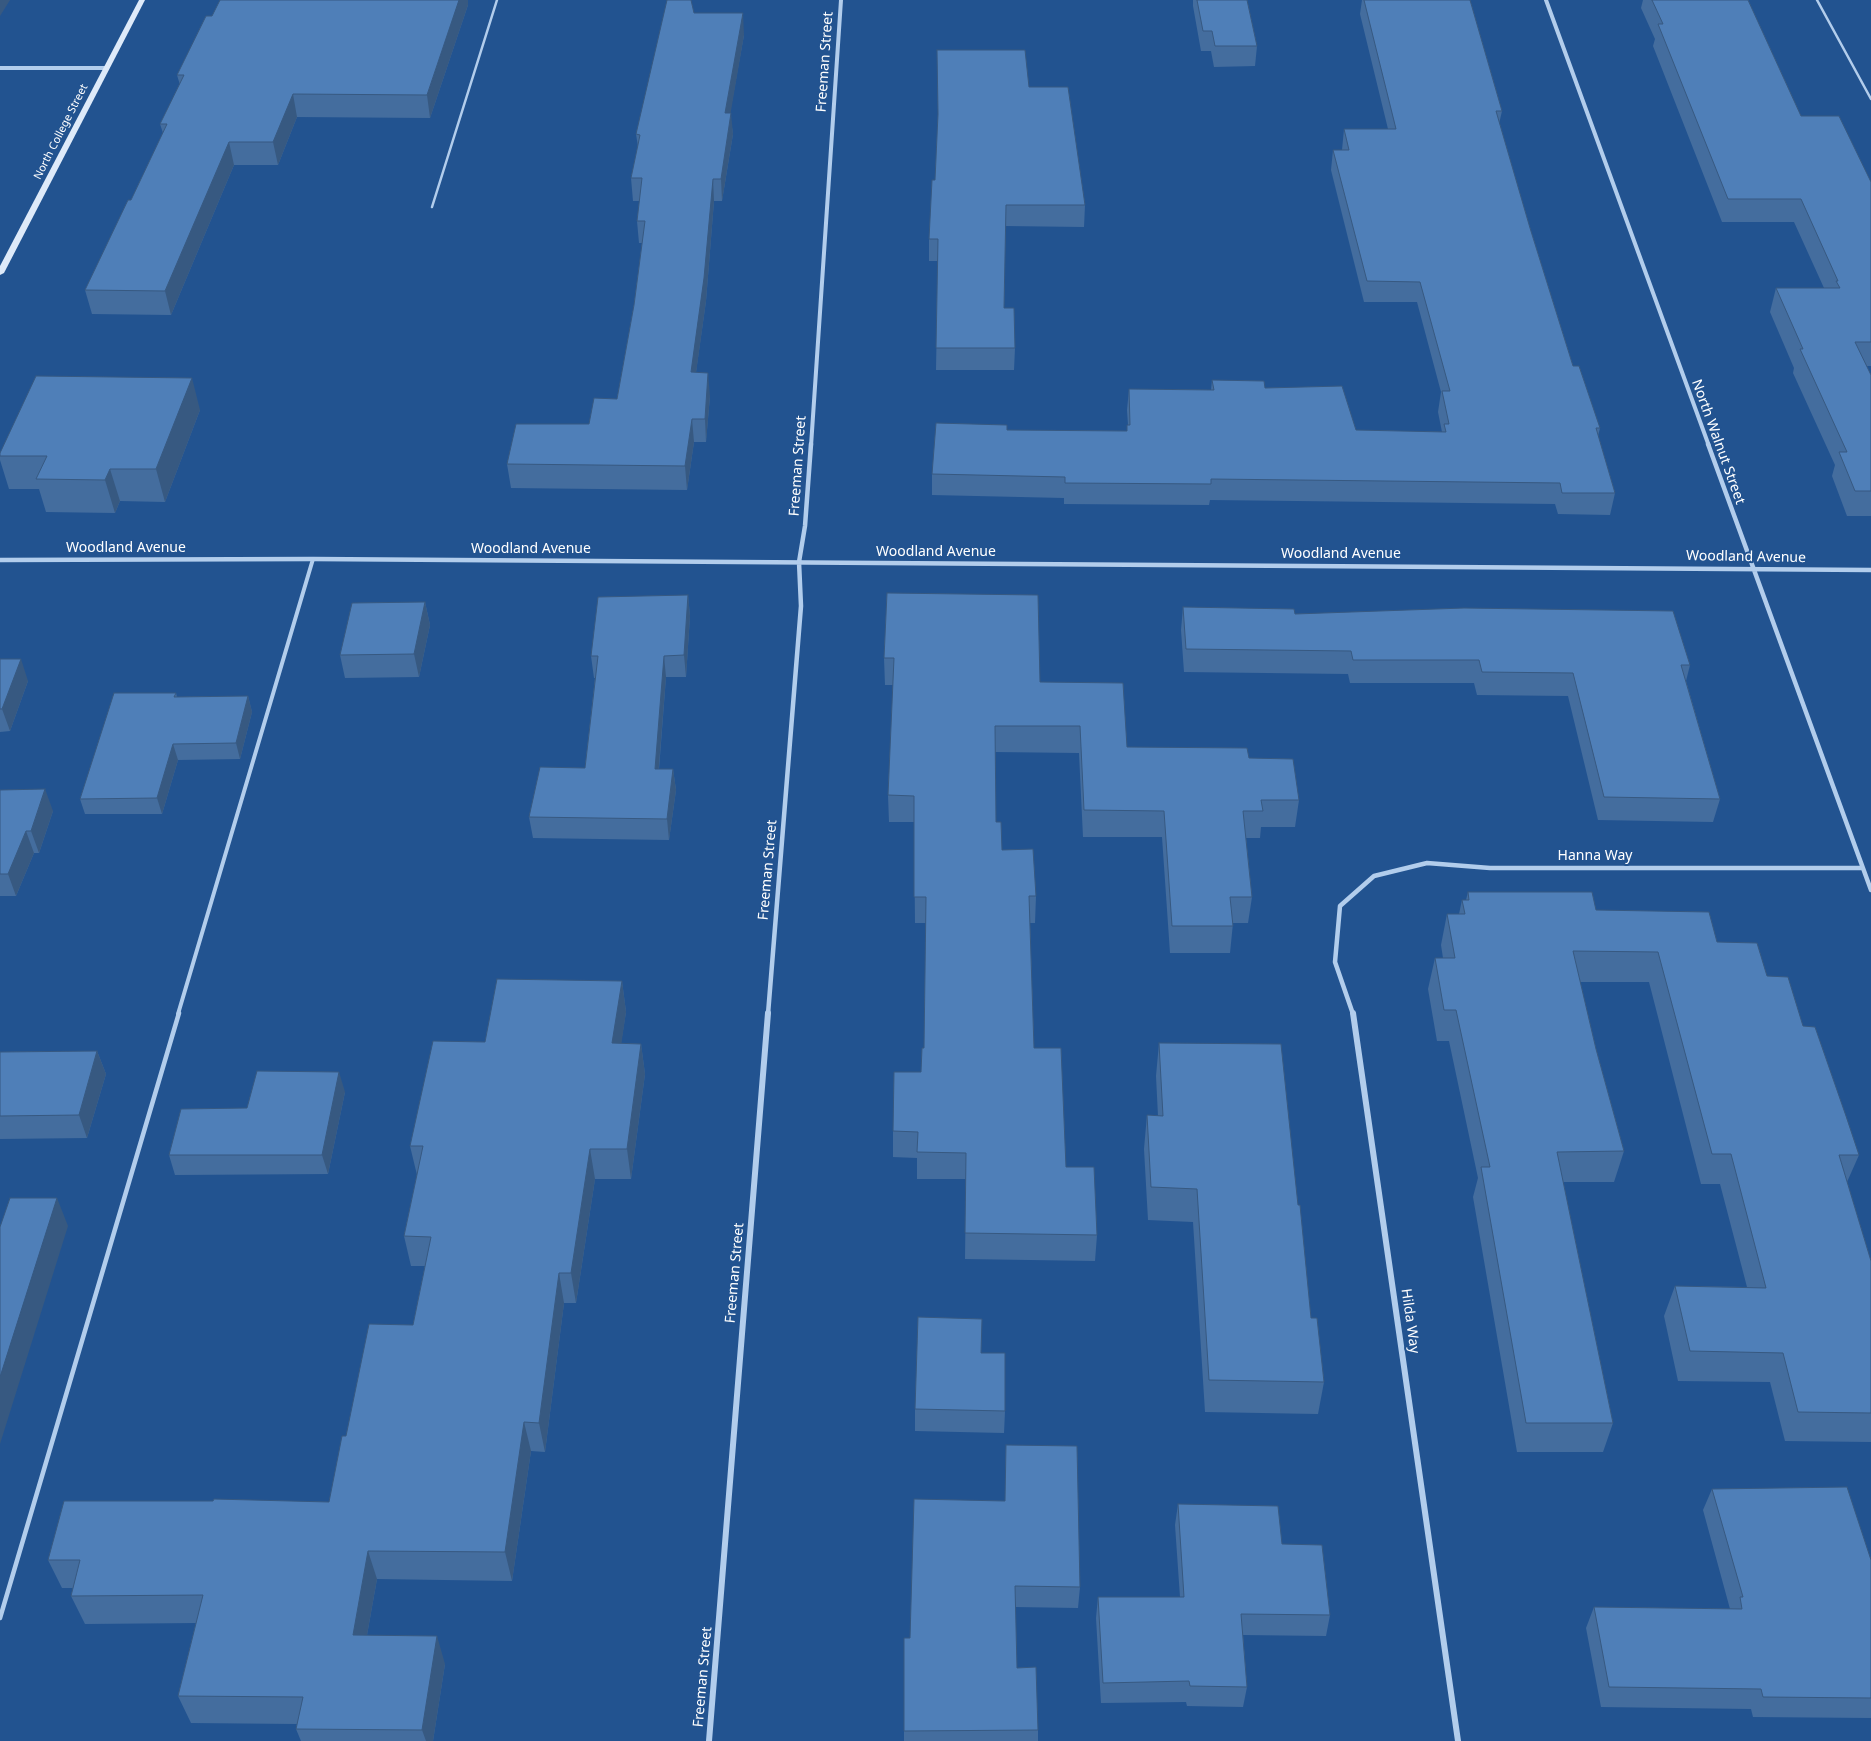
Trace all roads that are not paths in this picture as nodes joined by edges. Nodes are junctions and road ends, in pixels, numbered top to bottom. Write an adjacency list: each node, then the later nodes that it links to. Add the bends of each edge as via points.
1 (142, 0): 7 (street, North College Street)
2 (497, 0): 9 (lane)
3 (841, 0): 13 (street, Freeman Street, via 805,526)
4 (1546, 0): 14 (street, North Walnut Street)
5 (1817, 0): 8 (lane)
6 (0, 68): 7 (street)
7 (106, 68): 10 (street, North College Street)
8 (1871, 98)
9 (432, 207)
10 (0, 274)
11 (314, 559): 12 (street, Woodland Avenue); 13 (street, Woodland Avenue); 19 (lane)
12 (0, 560)
13 (799, 562): 14 (street, Woodland Avenue); 20 (street, Freeman Street, via 801,606)
14 (1753, 568): 15 (street, Woodland Avenue); 16 (street, North Walnut Street)
15 (1871, 570)
16 (1863, 868): 17 (street, North Walnut Street); 18 (street, Hanna Way, via 1490,868 1427,864 1374,876)
17 (1871, 890)
18 (1340, 906): 21 (street, Hilda Way, via 1336,962 1353,1013)
19 (0, 1618)
20 (709, 1741)
21 (1458, 1741)

